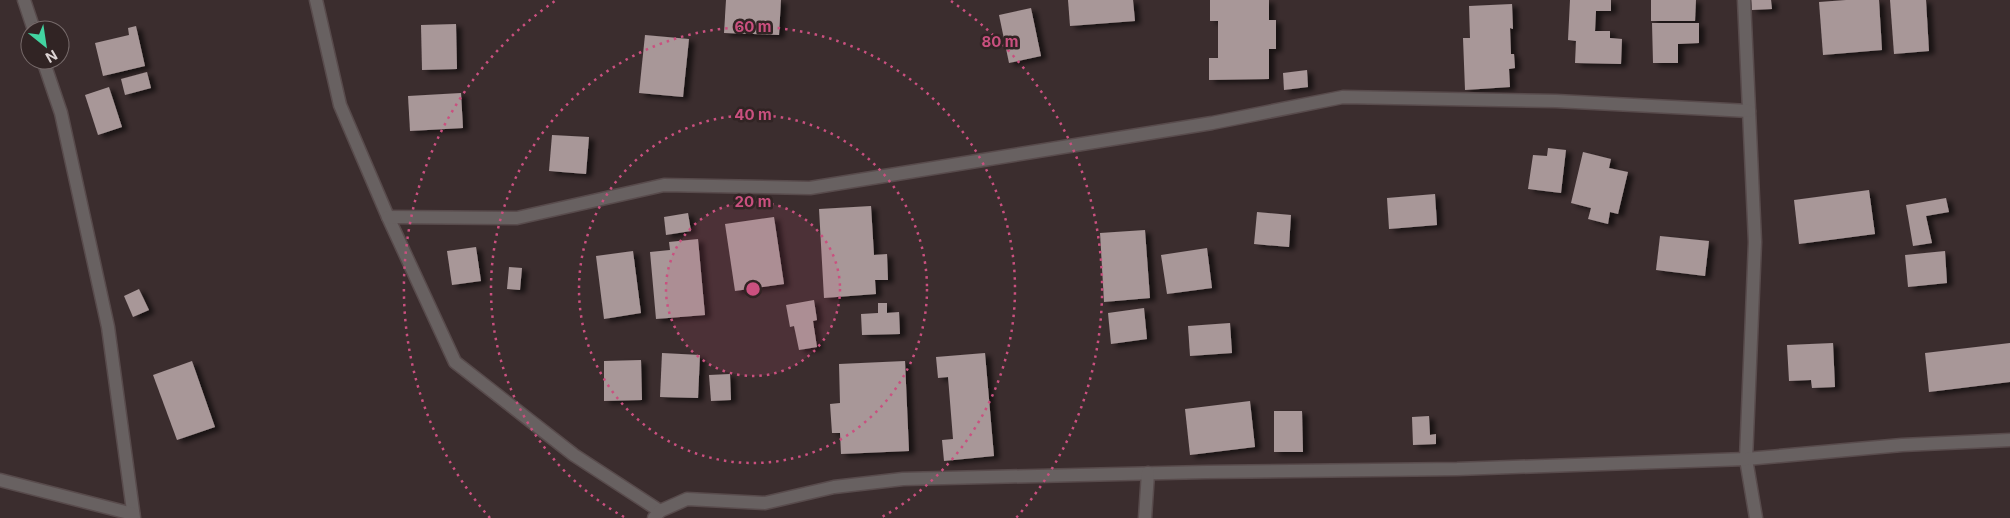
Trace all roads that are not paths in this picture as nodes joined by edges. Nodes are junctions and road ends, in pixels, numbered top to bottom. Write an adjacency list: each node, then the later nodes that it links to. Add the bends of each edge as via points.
1 (24, 0): 4 (street)
2 (316, 0): 7 (street, via 340,105)
3 (1744, 0): 6 (street)
4 (31, 20)
5 (46, 70): 13 (street, via 61,113 108,327)
6 (1749, 111): 7 (street, via 1556,101 1343,97 1212,123 810,188 664,186 517,218); 9 (street, via 1755,242)
7 (388, 217): 12 (street, via 455,362 574,455)
8 (2010, 440): 9 (street)
9 (1746, 459): 10 (street, via 1457,469); 15 (street)
10 (1148, 473): 12 (street, via 903,479 834,487 766,503 687,499); 14 (street)
11 (0, 480): 13 (street)
12 (657, 514)
13 (134, 516)
14 (1144, 518)
15 (1756, 518)

